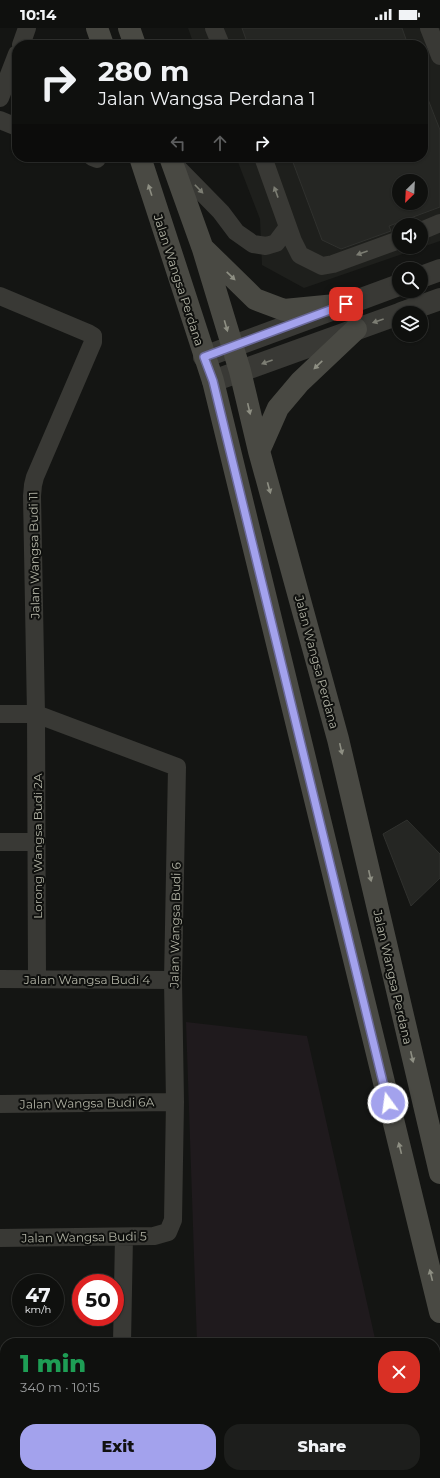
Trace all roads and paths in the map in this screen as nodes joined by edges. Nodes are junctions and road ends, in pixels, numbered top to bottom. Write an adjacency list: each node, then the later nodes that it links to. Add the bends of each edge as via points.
1 (27, 28): 6 (street)
2 (97, 28): 7 (main road)
3 (129, 28): 8 (main road)
4 (214, 28): 9 (street)
5 (429, 28): 10 (street)
6 (23, 40)
7 (101, 40)
8 (133, 40)
9 (219, 40)
10 (440, 56)
11 (12, 67): 12 (street)
12 (0, 98)
13 (0, 120): 14 (street)
14 (12, 125)
15 (142, 162): 34 (main road, Jalan Wangsa Perdana, one-way to 15)
16 (172, 162): 23 (main road, Jalan Wangsa Perdana)
17 (174, 162): 20 (street, one-way to 20, via 221,212 236,232 253,244 266,246 276,243)
18 (265, 162): 20 (street, one-way to 18)
19 (440, 223): 21 (street)
20 (288, 227): 22 (street, one-way to 20, via 322,266 300,254)
21 (428, 228)
22 (392, 243)
23 (203, 248): 29 (main road, one-way to 29, via 255,299 284,310); 33 (main road, Jalan Wangsa Perdana, one-way to 33)
24 (440, 270): 25 (street)
25 (428, 274)
26 (392, 288): 29 (street)
27 (0, 296): 39 (street, Jalan Wangsa Budi 11, via 93,336 93,342 33,485)
28 (440, 299): 30 (street)
29 (346, 304): 33 (street)
30 (420, 306)
31 (392, 316): 32 (street, one-way to 32)
32 (356, 329): 35 (street, one-way to 35); 37 (main road, one-way to 37, via 300,382 278,408)
33 (232, 347): 34 (street); 35 (main road, Jalan Wangsa Perdana)
34 (204, 357): 36 (main road, Jalan Wangsa Perdana)
35 (240, 371): 36 (street); 37 (main road, Jalan Wangsa Perdana, one-way to 37)
36 (213, 381): 51 (main road, Jalan Wangsa Perdana, one-way to 36)
37 (259, 451): 47 (main road, Jalan Wangsa Perdana, one-way to 47, via 338,739)
38 (0, 714): 39 (street)
39 (36, 714): 41 (street, Lorong Wangsa Budi 2A); 44 (street, Jalan Wangsa Budi 6, via 177,767)
40 (0, 842): 41 (street)
41 (37, 842): 42 (street, Lorong Wangsa Budi 2A)
42 (37, 978): 43 (street, Jalan Wangsa Budi 4); 44 (street, Jalan Wangsa Budi 4)
43 (0, 979)
44 (173, 980): 45 (street, Jalan Wangsa Budi 6)
45 (175, 1102): 46 (street, Jalan Wangsa Budi 6A); 48 (street, Jalan Wangsa Budi 6, via 173,1220)
46 (0, 1104)
47 (440, 1173)
48 (168, 1232): 49 (street, Jalan Wangsa Budi 5, via 154,1236)
49 (124, 1236): 50 (street, Jalan Wangsa Budi 5); 52 (street)
50 (0, 1238)
51 (440, 1312)
52 (122, 1338)

